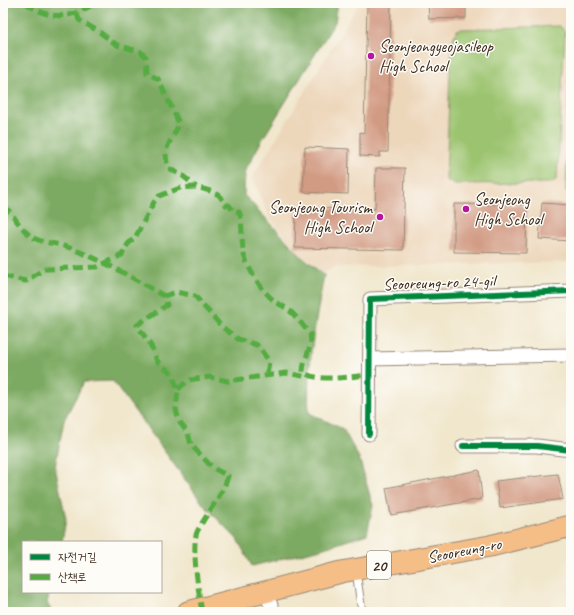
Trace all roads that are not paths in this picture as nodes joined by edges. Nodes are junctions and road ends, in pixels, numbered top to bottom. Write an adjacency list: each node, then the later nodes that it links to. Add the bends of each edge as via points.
1 (571, 291): 3 (street, Seooreung-ro 24-gil, via 370,299)
2 (571, 355): 3 (street)
3 (370, 359): 4 (street, Seooreung-ro 24-gil)
4 (369, 434)
5 (463, 446): 6 (street, via 536,446)
6 (571, 450)
7 (571, 526): 8 (main road, Seooreung-ro / 20, via 490,546)
8 (356, 569): 9 (main road, Seooreung-ro / 20); 12 (lane)
9 (265, 592): 10 (main road, Seooreung-ro / 20); 11 (street)
10 (188, 612)
11 (274, 612)
12 (362, 612)

